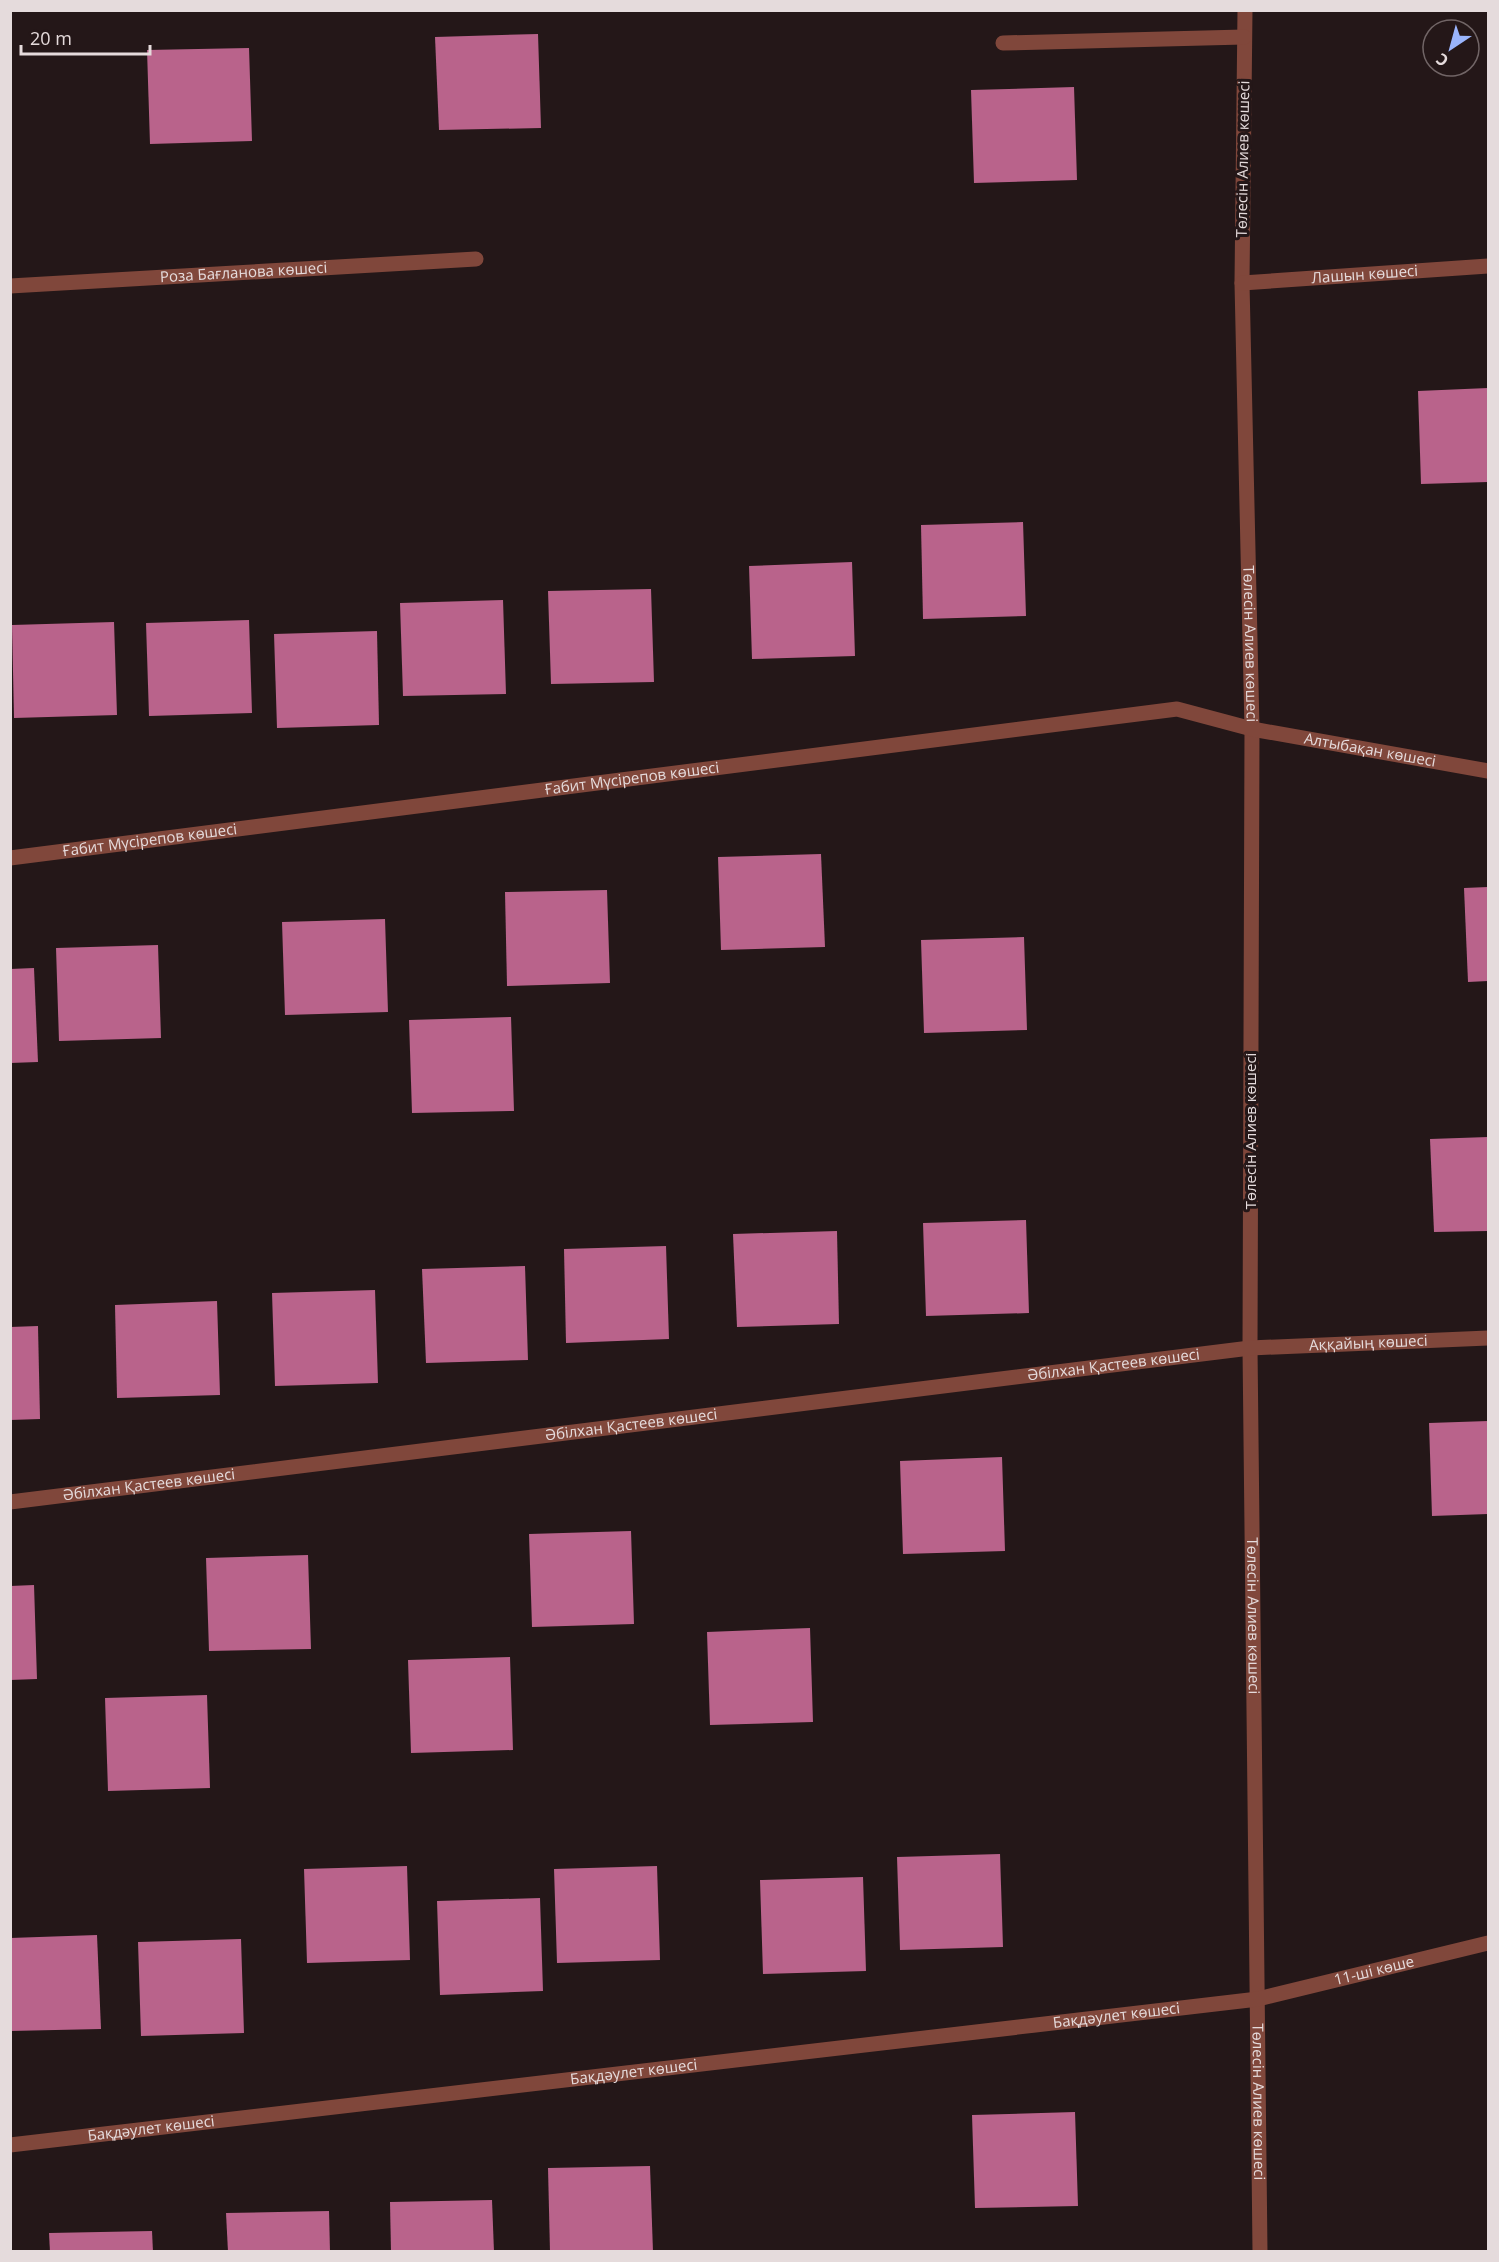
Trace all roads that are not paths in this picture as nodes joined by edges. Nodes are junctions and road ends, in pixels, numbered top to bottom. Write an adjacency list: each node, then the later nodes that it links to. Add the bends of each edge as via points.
1 (1245, 10): 2 (street, Төлесін Алиев көшесі)
2 (1244, 37): 3 (street); 6 (street, Төлесін Алиев көшесі)
3 (1003, 43)
4 (476, 259): 7 (street, Роза Бағланова көшесi)
5 (1488, 267): 6 (street, Лашын көшесі)
6 (1242, 283): 8 (street, Төлесін Алиев көшесі)
7 (10, 286)
8 (1252, 729): 9 (street, Алтыбақан көшесі); 10 (street, Ғабит Мүсірепов көшесi, via 1177,709); 12 (street, Төлесін Алиев көшесі)
9 (1488, 771)
10 (10, 858)
11 (1488, 1338): 12 (street, Аққайың көшесі)
12 (1250, 1348): 13 (street, Әбілхан Қастеев көшесi); 15 (street, Төлесін Алиев көшесі)
13 (10, 1502)
14 (1488, 1943): 15 (street, 11-ші көше)
15 (1258, 1999): 16 (street, Бақдәулет көшесi); 17 (street, Төлесін Алиев көшесі)
16 (10, 2145)
17 (1260, 2252)

